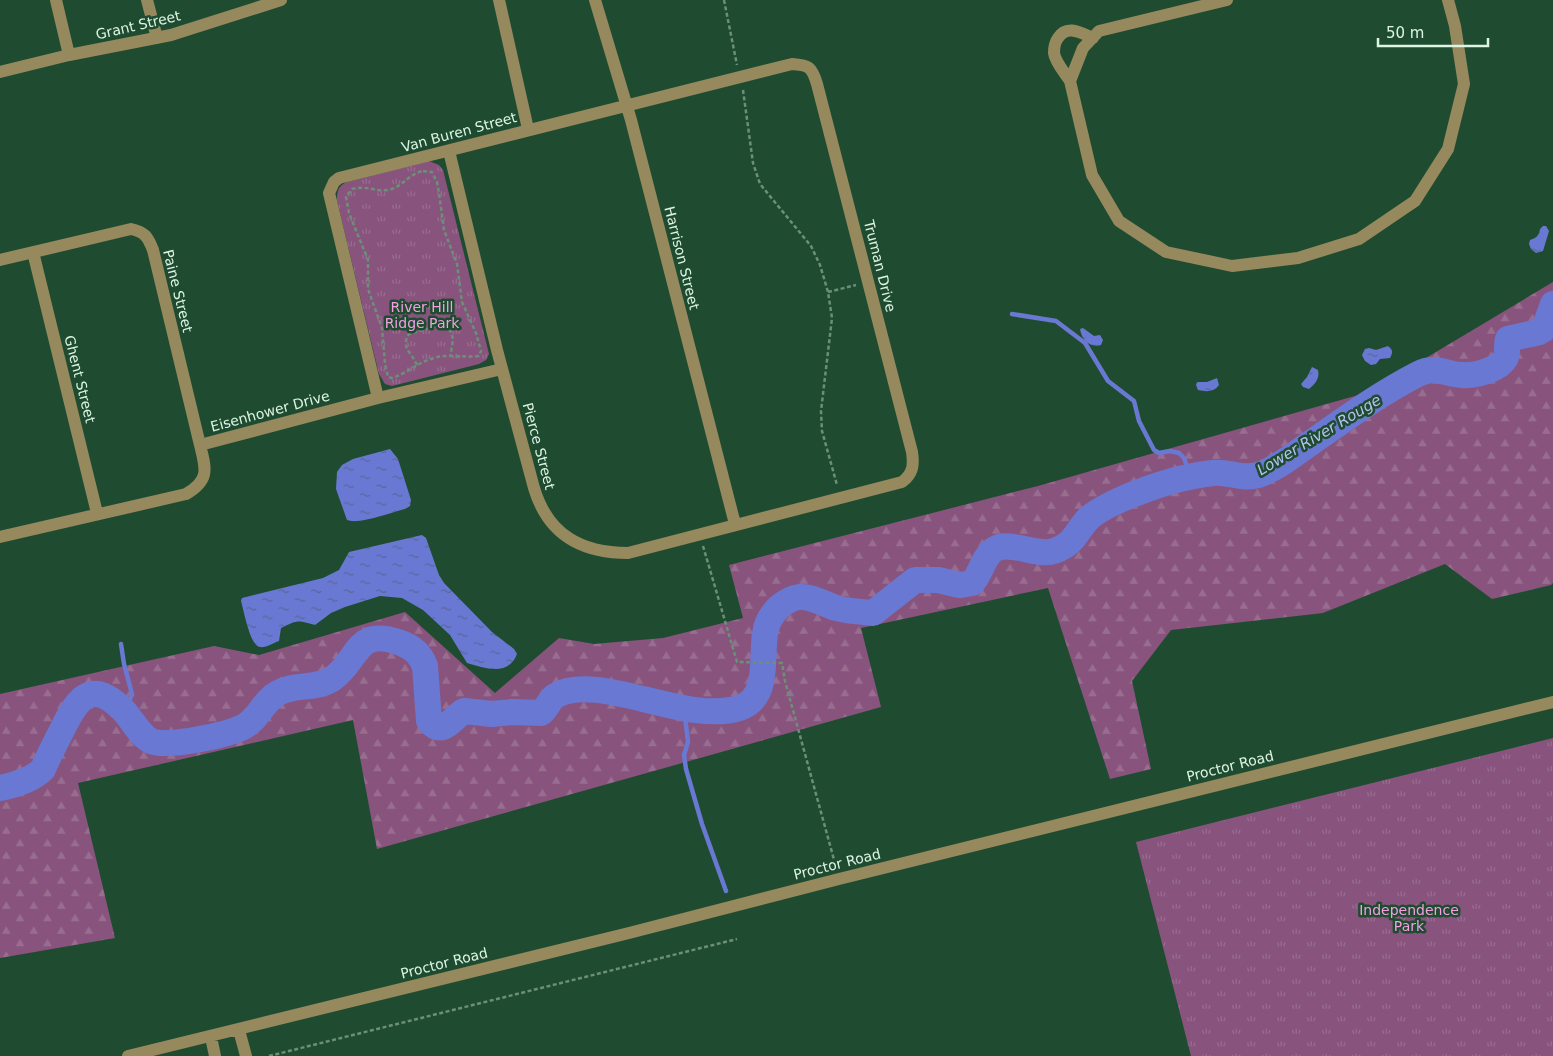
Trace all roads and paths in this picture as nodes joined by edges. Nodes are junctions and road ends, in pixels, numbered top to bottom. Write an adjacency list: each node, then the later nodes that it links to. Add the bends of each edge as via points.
1 (56, 0): 11 (street)
2 (147, 0): 9 (street)
3 (281, 0): 9 (street, Grant Street)
4 (500, 0): 17 (street)
5 (595, 0): 16 (street, Harrison Street)
6 (724, 0): 14 (path)
7 (1227, 0): 10 (street, via 1099,31)
8 (1448, 0): 15 (street, via 1464,84 1448,149 1415,201 1360,239 1298,258 1232,266 1166,252 1119,221 1092,175)
9 (157, 38): 11 (street, Grant Street)
10 (1093, 38): 15 (street, via 1082,48); 15 (street, via 1072,30 1058,37 1054,54)
11 (69, 55): 13 (street, Grant Street)
12 (809, 67): 14 (street, Van Buren Street, via 792,64); 28 (street, Truman Drive, via 817,84 910,443 914,467)
13 (0, 72)
14 (740, 77): 16 (street, Van Buren Street); 22 (path, via 752,163 760,184 811,246)
15 (1070, 81)
16 (627, 105): 17 (street, Van Buren Street); 31 (street, Harrison Street)
17 (528, 129): 18 (street, Van Buren Street)
18 (449, 151): 25 (street, Pierce Street); 26 (street, Van Buren Street, via 339,178 329,193)
19 (33, 252): 20 (street, Paine Street); 27 (street, Paine Street, via 131,229 141,231 149,239); 30 (street, Ghent Street)
20 (0, 260)
21 (859, 284): 22 (path)
22 (828, 292): 29 (path, via 832,318 821,411 822,432)
23 (450, 356): 24 (path, via 431,358); 24 (path, via 453,337 443,324 406,337 406,347); 24 (path, via 479,356 481,351 462,302 457,264 444,230 435,176 432,172 416,172 402,184 388,190 362,186 352,189 346,197 346,204 368,260 368,289 382,328 388,377 400,376)
24 (417, 365)
25 (502, 369): 26 (street, Eisenhower Drive); 32 (street, Pierce Street, via 536,497 563,535 593,550 628,553)
26 (378, 398): 27 (street, Eisenhower Drive)
27 (200, 445): 30 (street, Eisenhower Drive, via 204,476 198,487 186,494)
28 (910, 474): 29 (street, Pierce Street, via 902,482)
29 (841, 498): 31 (street, Pierce Street)
30 (97, 513): 33 (street, Eisenhower Drive)
31 (735, 524): 32 (street, Pierce Street)
32 (700, 534): 35 (path, via 736,662 782,663)
33 (0, 537)
34 (1553, 702): 35 (street, Proctor Road)
35 (839, 878): 37 (street, Proctor Road)
36 (738, 939): 42 (path)
37 (239, 1030): 38 (street, Proctor Road); 41 (street)
38 (211, 1036): 39 (street, Proctor Road); 40 (street)
39 (128, 1056)
40 (215, 1056)
41 (246, 1056)
42 (269, 1056)

